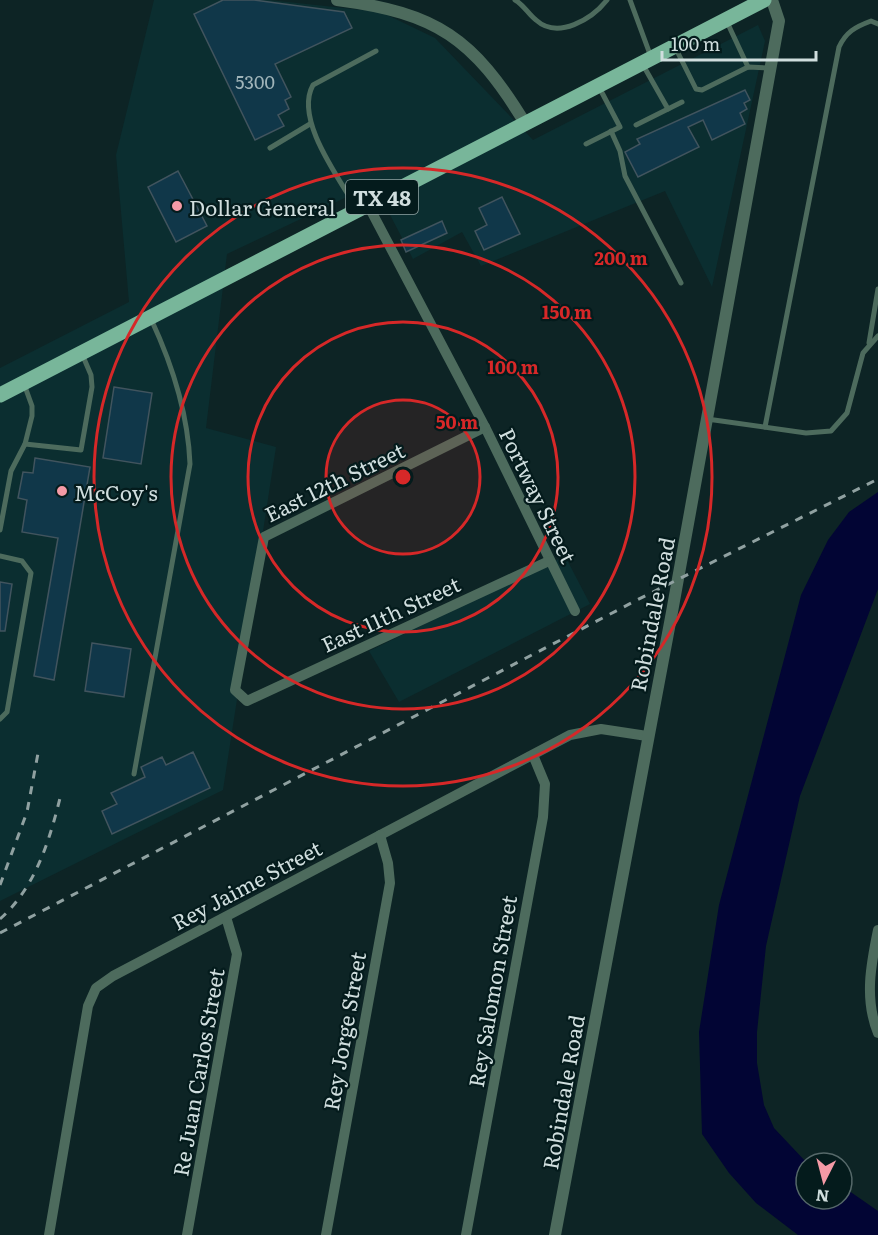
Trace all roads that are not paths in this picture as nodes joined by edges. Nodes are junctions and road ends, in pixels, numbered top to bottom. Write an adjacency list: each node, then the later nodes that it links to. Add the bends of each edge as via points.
1 (337, 0): 17 (street, via 393,9 436,26 500,82)
2 (515, 0): 3 (lane, via 537,21 562,29 589,17)
3 (607, 0)
4 (630, 0): 11 (lane)
5 (764, 0): 7 (main road, TX 48)
6 (772, 0): 13 (street, Robindale Road, via 779,21)
7 (726, 20): 9 (main road, TX 48); 12 (lane)
8 (878, 24): 34 (lane, via 871,21 845,33 839,47)
9 (675, 46): 11 (main road, TX 48); 12 (lane, via 696,89 702,90)
10 (376, 51): 18 (lane, via 313,85 307,108)
11 (647, 61): 14 (main road, TX 48); 16 (lane)
12 (748, 67): 13 (lane)
13 (770, 68): 32 (street, Robindale Road)
14 (598, 86): 17 (main road, TX 48); 20 (lane, via 620,127)
15 (682, 102): 16 (lane)
16 (668, 109): 19 (lane)
17 (525, 123): 23 (main road, TX 48)
18 (310, 124): 22 (lane); 23 (lane)
19 (636, 125)
20 (611, 131): 21 (lane); 24 (lane, via 625,176)
21 (586, 144)
22 (270, 148)
23 (363, 207): 26 (main road, TX 48); 33 (street, Portway Street)
24 (681, 283)
25 (878, 289): 28 (lane)
26 (150, 317): 29 (main road, TX 48); 44 (lane, via 181,403 190,464)
27 (878, 336): 28 (lane)
28 (869, 345): 34 (lane, via 863,353 847,413 831,431 806,433)
29 (81, 353): 30 (main road, TX 48); 35 (lane, via 92,387 81,450)
30 (24, 383): 31 (main road, TX 48); 35 (lane, via 32,406)
31 (0, 395)
32 (707, 419): 34 (lane); 42 (street, Robindale Road)
33 (485, 427): 38 (street, Portway Street); 40 (street, East 12th Street, via 264,537 235,690)
34 (765, 427)
35 (25, 444): 36 (lane, via 11,471)
36 (0, 530)
37 (0, 556): 41 (lane, via 22,561 31,573 7,712)
38 (549, 561): 39 (street, Portway Street); 40 (street, East 11th Street)
39 (575, 611)
40 (247, 701)
41 (0, 720)
42 (647, 736): 43 (street, Rey Jaime Street, via 601,729 570,735); 53 (street, Robindale Road)
43 (533, 755): 45 (street, Rey Jaime Street); 52 (street, Rey Salomon Street, via 545,784 543,817)
44 (134, 774)
45 (380, 835): 46 (street, Rey Jaime Street); 51 (street, Rey Jorge Street, via 390,883)
46 (226, 917): 49 (street, Rey Jaime Street, via 96,988 87,1006); 50 (street, Re Juan Carlos Street, via 237,954)
47 (878, 930): 48 (street, via 870,974 873,1019)
48 (878, 1033)
49 (49, 1235)
50 (187, 1235)
51 (326, 1235)
52 (466, 1235)
53 (555, 1235)

